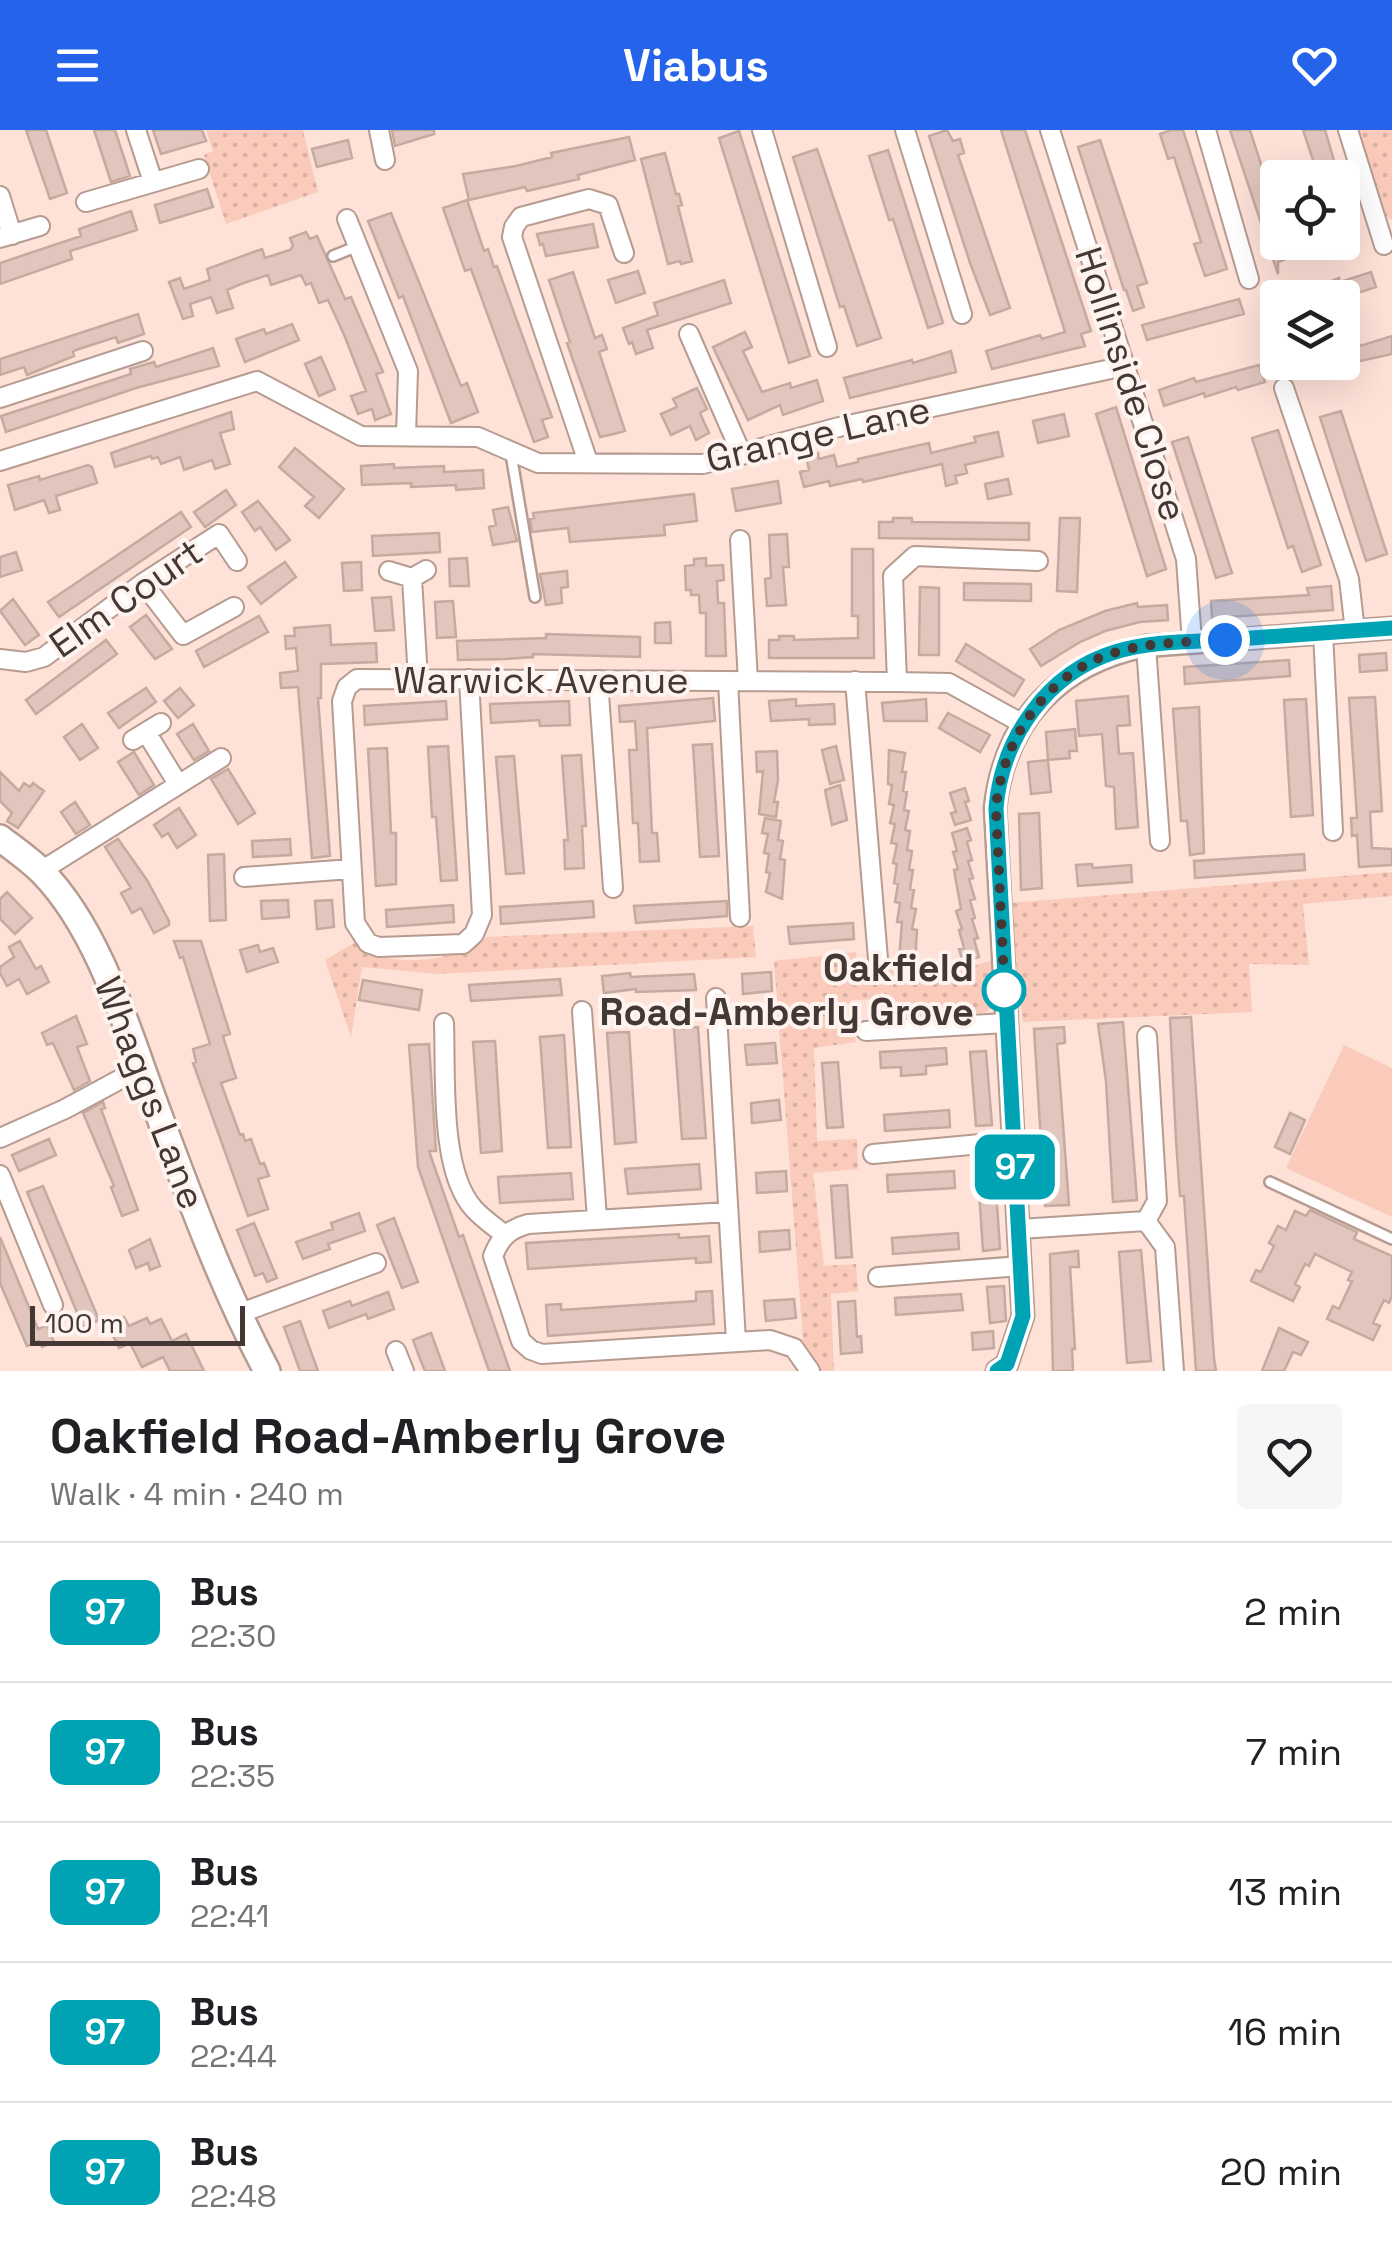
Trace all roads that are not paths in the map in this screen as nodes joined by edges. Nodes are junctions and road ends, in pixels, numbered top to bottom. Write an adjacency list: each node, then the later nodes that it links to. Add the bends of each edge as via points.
1 (136, 130): 10 (street)
2 (379, 130): 8 (street)
3 (762, 130): 23 (street)
4 (905, 130): 21 (street)
5 (1050, 130): 25 (street, Hollinside Close)
6 (1206, 130): 20 (street)
7 (1348, 130): 16 (street)
8 (385, 160)
9 (199, 169): 10 (street)
10 (153, 182): 12 (street)
11 (0, 196): 15 (street)
12 (86, 202)
13 (347, 218): 17 (street)
14 (40, 226): 15 (street)
15 (6, 237)
16 (1384, 245)
17 (358, 246): 19 (lane); 28 (street, via 408,371)
18 (625, 252): 32 (street, via 608,205 590,199 514,226 512,237)
19 (333, 256)
20 (1250, 280)
21 (962, 314)
22 (689, 334): 30 (street)
23 (827, 348)
24 (143, 351): 27 (street)
25 (1125, 366): 30 (street, Grange Lane, via 839,427); 43 (street, Hollinside Close, via 1186,559)
26 (1284, 388): 41 (street, via 1349,579)
27 (0, 398)
28 (406, 435): 29 (street, Grange Lane, via 478,437); 31 (street, Grange Lane, via 352,433 257,380)
29 (511, 454): 32 (street, Grange Lane, via 538,463); 38 (lane)
30 (742, 455): 32 (street, Grange Lane, via 703,464)
31 (0, 461)
32 (588, 462)
33 (740, 540): 50 (street)
34 (237, 561): 37 (street, Elm Court, via 219,534)
35 (1038, 561): 52 (street, via 916,556 893,576)
36 (389, 572): 46 (street, via 419,574)
37 (143, 583): 39 (street, via 183,635); 45 (street, Elm Court, via 44,657)
38 (535, 597)
39 (225, 608)
40 (1392, 628): 41 (street)
41 (1354, 631): 42 (street)
42 (1323, 633): 43 (street); 57 (street)
43 (1192, 642): 44 (street)
44 (1146, 646): 53 (street, via 1114,652 1064,678); 59 (street)
45 (0, 658)
46 (418, 679): 47 (street, Warwick Avenue); 60 (street, Warwick Avenue, via 356,678 342,700)
47 (469, 679): 48 (street, Warwick Avenue); 60 (street, Warwick Avenue, via 482,915 474,934 463,944 368,943 354,923)
48 (598, 680): 49 (street, Warwick Avenue); 63 (street)
49 (728, 681): 50 (street, Warwick Avenue); 64 (street)
50 (748, 681): 51 (street, Warwick Avenue)
51 (855, 682): 52 (street, Warwick Avenue); 65 (street)
52 (897, 682): 53 (street, Warwick Avenue, via 950,682)
53 (1023, 724): 68 (street, via 996,808)
54 (146, 732): 56 (street)
55 (221, 758): 56 (street)
56 (178, 784): 61 (street)
57 (1334, 831)
58 (0, 838): 61 (main road, Whaggs Lane)
59 (1160, 841)
60 (351, 868): 62 (street)
61 (42, 871): 72 (main road, Whaggs Lane, via 94,948)
62 (244, 877)
63 (613, 888)
64 (740, 917)
65 (878, 959)
66 (716, 998): 78 (street)
67 (582, 1011): 79 (street)
68 (1006, 1023): 70 (street); 74 (street)
69 (444, 1024): 82 (street, via 450,1150 473,1208)
70 (866, 1032)
71 (1148, 1036): 80 (street, via 1157,1201)
72 (141, 1068): 73 (street); 88 (main road, Whaggs Lane)
73 (0, 1138)
74 (1013, 1141): 75 (street); 81 (street)
75 (873, 1154)
76 (0, 1175): 87 (street)
77 (1270, 1182): 83 (lane)
78 (728, 1212): 79 (street); 89 (street)
79 (597, 1219): 82 (street, via 528,1224)
80 (1146, 1221): 81 (street); 93 (street, via 1165,1247)
81 (1019, 1229): 85 (street)
82 (505, 1235): 89 (street, via 493,1256 531,1350)
83 (1392, 1239)
84 (376, 1263): 88 (street)
85 (1020, 1266): 86 (street); 92 (street, via 1023,1316 1007,1364)
86 (878, 1277)
87 (53, 1305)
88 (238, 1314): 90 (main road, Whaggs Lane)
89 (736, 1341): 91 (street, via 770,1340 794,1348)
90 (267, 1371)
91 (810, 1371)
92 (997, 1371)
93 (1174, 1371)

